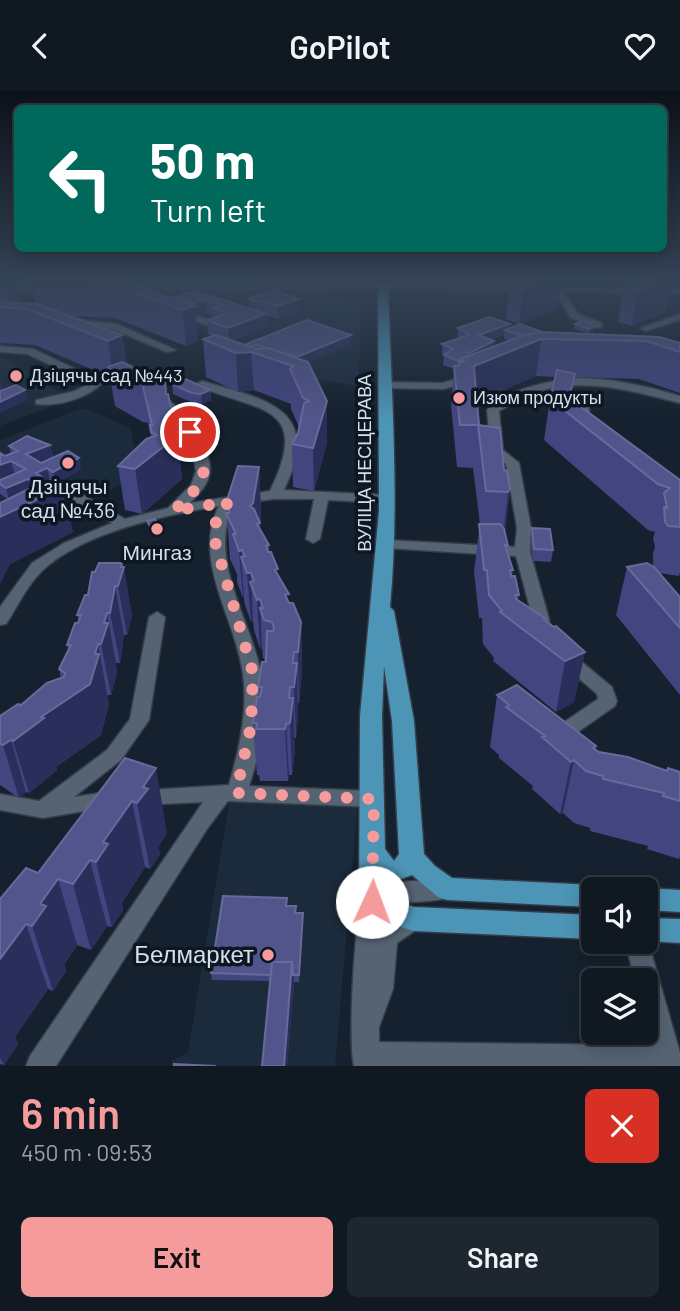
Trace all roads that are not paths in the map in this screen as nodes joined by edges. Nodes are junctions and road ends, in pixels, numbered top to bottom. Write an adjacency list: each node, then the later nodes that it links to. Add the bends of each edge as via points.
1 (117, 328): 4 (street)
2 (383, 328): 7 (main road, ВУЛІЦА НЕСЦЕРАВА)
3 (0, 349): 12 (street, via 29,351 97,382)
4 (171, 350)
5 (479, 377): 7 (street, via 444,386)
6 (202, 384): 14 (street, via 261,403 276,411 289,430 293,447)
7 (384, 385): 17 (main road, ВУЛІЦА НЕСЦЕРАВА)
8 (506, 388): 9 (street)
9 (521, 394): 11 (street, via 555,382 630,384); 13 (street, via 585,407 583,436); 23 (street, via 493,410 497,451 512,463 524,528)
10 (149, 397): 19 (street, via 184,416 205,460 194,493)
11 (680, 400)
12 (40, 402)
13 (593, 444)
14 (275, 495): 16 (street); 18 (street)
15 (78, 498): 20 (lane)
16 (321, 498): 17 (street); 21 (street)
17 (386, 499): 22 (main road, ВУЛІЦА НЕСЦЕРАВА)
18 (228, 502): 19 (street); 30 (street, via 215,524 214,538 253,673 251,726)
19 (173, 511): 20 (street)
20 (125, 525): 26 (street, via 45,561 28,576)
21 (313, 539)
22 (386, 544): 23 (street); 24 (main road, ВУЛІЦА НЕСЦЕРАВА)
23 (522, 552): 29 (street, via 541,633 547,643 607,691 608,701 563,744)
24 (383, 601): 27 (main road); 28 (main road)
25 (158, 617): 33 (street, via 139,720 114,755)
26 (0, 620)
27 (371, 717): 28 (main road, via 391,709); 31 (main road)
28 (403, 721): 35 (main road)
29 (534, 724)
30 (229, 794): 31 (street); 33 (street, via 116,799); 49 (street, via 199,823)
31 (374, 799): 34 (main road)
32 (0, 802): 33 (street)
33 (43, 810)
34 (373, 853): 35 (main road, via 390,872 402,869); 40 (main road)
35 (412, 857): 36 (main road)
36 (447, 888): 37 (main road); 40 (street, via 398,892)
37 (581, 895)
38 (658, 900): 39 (main road)
39 (680, 901)
40 (372, 902): 41 (main road, via 384,911); 46 (street)
41 (414, 919): 42 (main road); 46 (street, via 385,937 380,989)
42 (581, 926)
43 (658, 930): 44 (main road)
44 (680, 931)
45 (640, 954): 48 (street)
46 (366, 1027): 47 (street)
47 (366, 1061): 48 (street)
48 (669, 1063)
49 (40, 1066)

